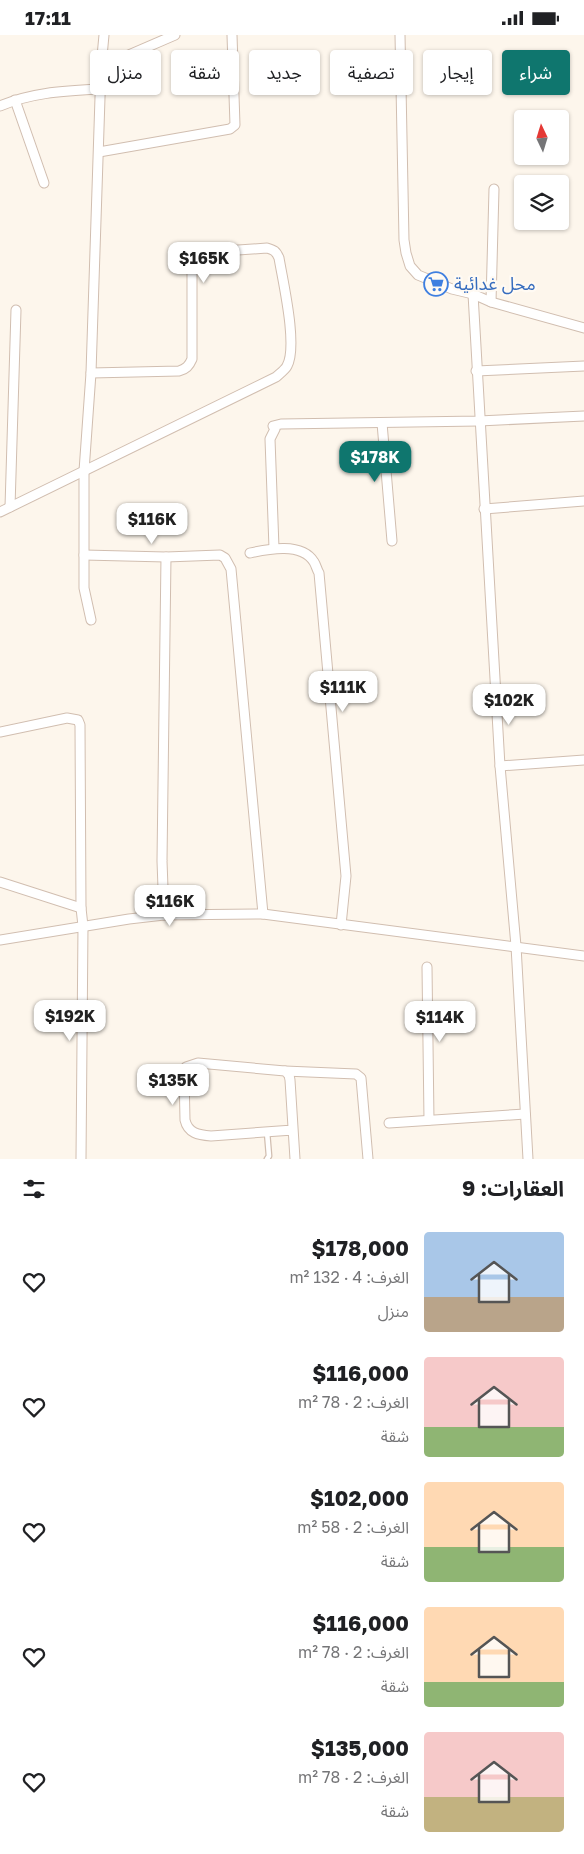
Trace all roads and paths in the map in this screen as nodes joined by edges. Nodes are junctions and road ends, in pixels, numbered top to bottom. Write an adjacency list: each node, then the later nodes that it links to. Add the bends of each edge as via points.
1 (104, 35): 5 (street)
2 (176, 35): 6 (street)
3 (232, 35): 11 (street, via 235,125 230,129)
4 (400, 35): 14 (street, via 406,253 410,266 418,275)
5 (103, 50)
6 (141, 50)
7 (90, 90): 9 (street, via 46,92)
8 (100, 95): 11 (street)
9 (15, 100): 10 (street); 12 (street)
10 (0, 106)
11 (99, 152): 20 (street)
12 (44, 183)
13 (494, 189): 15 (street)
14 (473, 294): 15 (street); 19 (street)
15 (492, 302): 17 (street)
16 (16, 310): 26 (street)
17 (584, 328)
18 (584, 366): 19 (street)
19 (476, 371): 22 (street)
20 (91, 373): 24 (street); 24 (street, via 185,369 192,359 192,262 195,253 267,248 276,253 291,334 287,367 276,377)
21 (584, 416): 22 (street)
22 (479, 421): 23 (street); 27 (street)
23 (382, 423): 29 (street); 30 (street, via 273,426 275,429 270,439)
24 (84, 471): 26 (street); 32 (street)
25 (584, 501): 27 (street)
26 (10, 507): 28 (street)
27 (484, 509): 37 (street)
28 (0, 512)
29 (392, 541)
30 (274, 548): 31 (street); 42 (street, via 307,554 319,573 346,876)
31 (250, 553)
32 (84, 555): 33 (street); 34 (street, via 84,588)
33 (166, 557): 40 (street, via 220,555 231,569); 41 (street)
34 (92, 620)
35 (0, 732): 39 (street, via 67,718 78,720)
36 (584, 761): 37 (street)
37 (500, 766): 45 (street)
38 (0, 880): 39 (street)
39 (81, 908): 43 (street)
40 (263, 914): 41 (street); 42 (street)
41 (164, 915): 43 (street)
42 (342, 925): 45 (street)
43 (83, 926): 44 (street); 54 (street)
44 (0, 940)
45 (516, 946): 46 (street); 49 (street)
46 (584, 955)
47 (427, 967): 50 (street)
48 (285, 1071): 52 (street, via 290,1080); 53 (street, via 198,1063 186,1067 184,1073 185,1120 192,1132 211,1136); 57 (street, via 356,1074 361,1079)
49 (524, 1114): 50 (street); 58 (street)
50 (429, 1120): 51 (street)
51 (389, 1123)
52 (293, 1130): 53 (street); 56 (street)
53 (268, 1132): 55 (lane)
54 (81, 1159)
55 (267, 1159)
56 (295, 1159)
57 (368, 1159)
58 (528, 1159)

